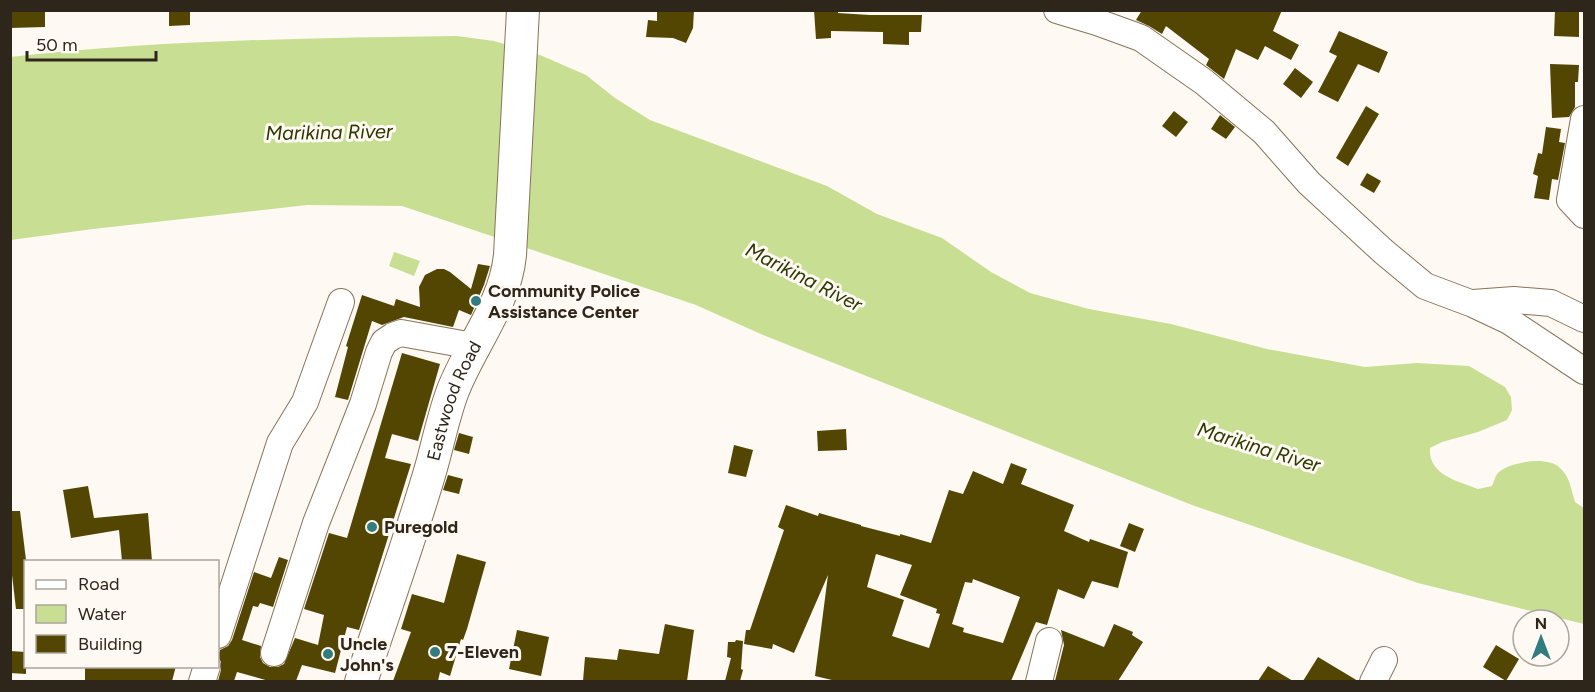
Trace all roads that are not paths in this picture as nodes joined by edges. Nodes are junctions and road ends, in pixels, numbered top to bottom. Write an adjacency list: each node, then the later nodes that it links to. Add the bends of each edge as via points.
1 (523, 10): 9 (main road, Eastwood Road, via 510,255 502,291)
2 (1057, 10): 7 (street, via 1141,38 1204,82 1264,132 1309,183 1425,286)
3 (1584, 119): 4 (street)
4 (1581, 167): 5 (street, via 1570,200)
5 (1584, 215)
6 (341, 302): 11 (street, via 305,402 280,443)
7 (1473, 303): 8 (street, via 1551,303); 10 (street, via 1509,321)
8 (1584, 319)
9 (473, 346): 13 (street, via 401,333 384,342 316,523); 14 (main road, Eastwood Road, via 448,404)
10 (1584, 371)
11 (219, 632)
12 (1049, 641): 15 (street)
13 (274, 653)
14 (361, 681)
15 (1039, 681)

